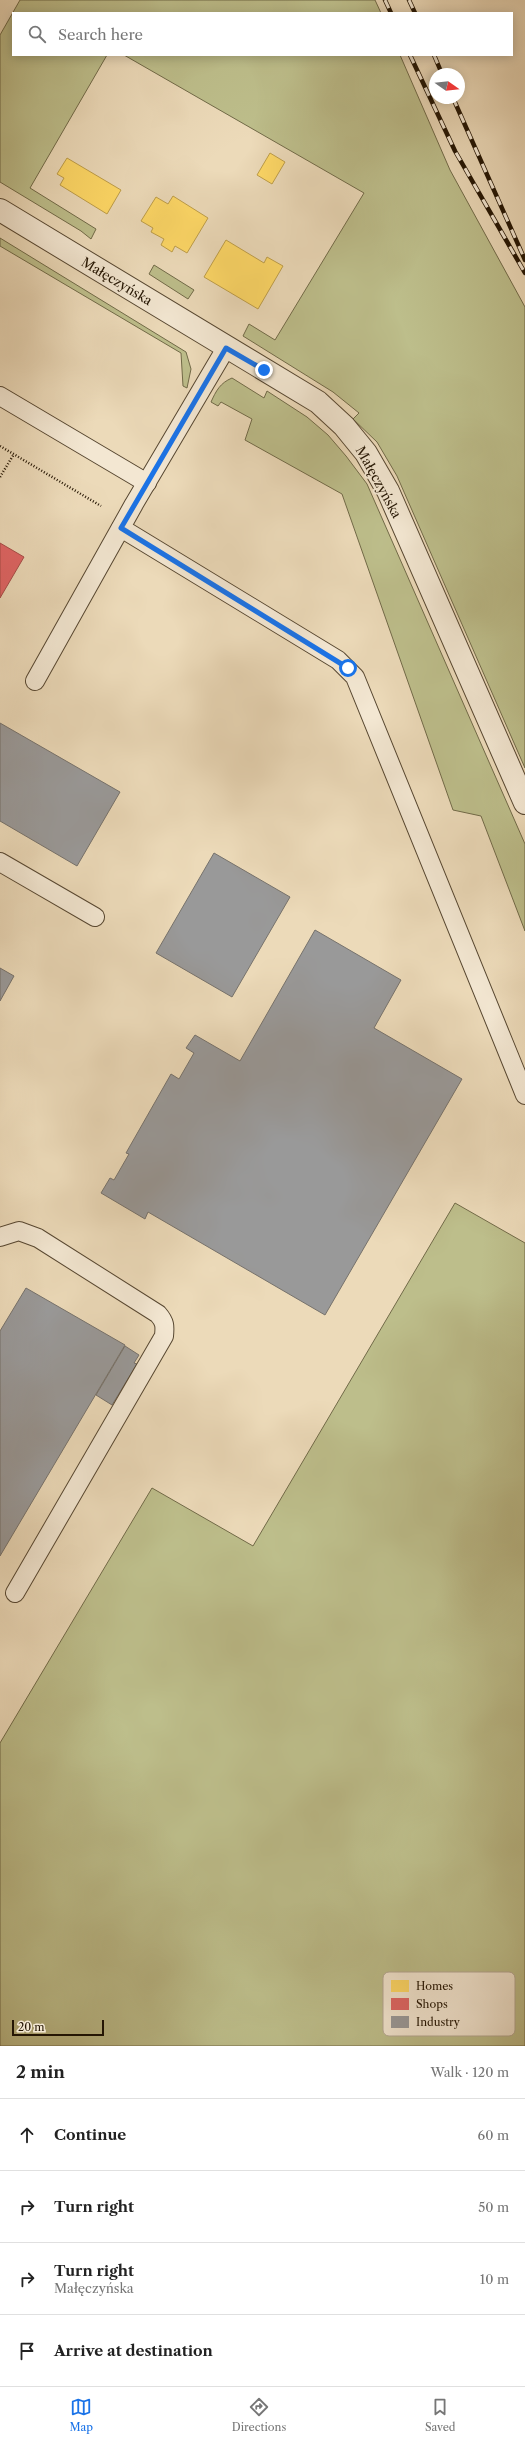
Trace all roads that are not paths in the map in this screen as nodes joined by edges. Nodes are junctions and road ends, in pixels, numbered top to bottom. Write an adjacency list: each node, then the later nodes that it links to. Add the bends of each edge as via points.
1 (0, 210): 2 (street, Małęczyńska)
2 (226, 348): 4 (lane); 7 (street, Małęczyńska, via 318,402 344,426 366,453 388,491)
3 (0, 396): 4 (lane)
4 (147, 483): 5 (lane)
5 (121, 528): 6 (lane); 10 (lane, via 338,660 355,677)
6 (34, 681)
7 (525, 803)
8 (0, 862): 9 (lane)
9 (95, 917)
10 (525, 1095)
11 (0, 1237): 12 (lane, via 18,1232 38,1238 158,1314 164,1320 165,1327 164,1336)
12 (15, 1593)

